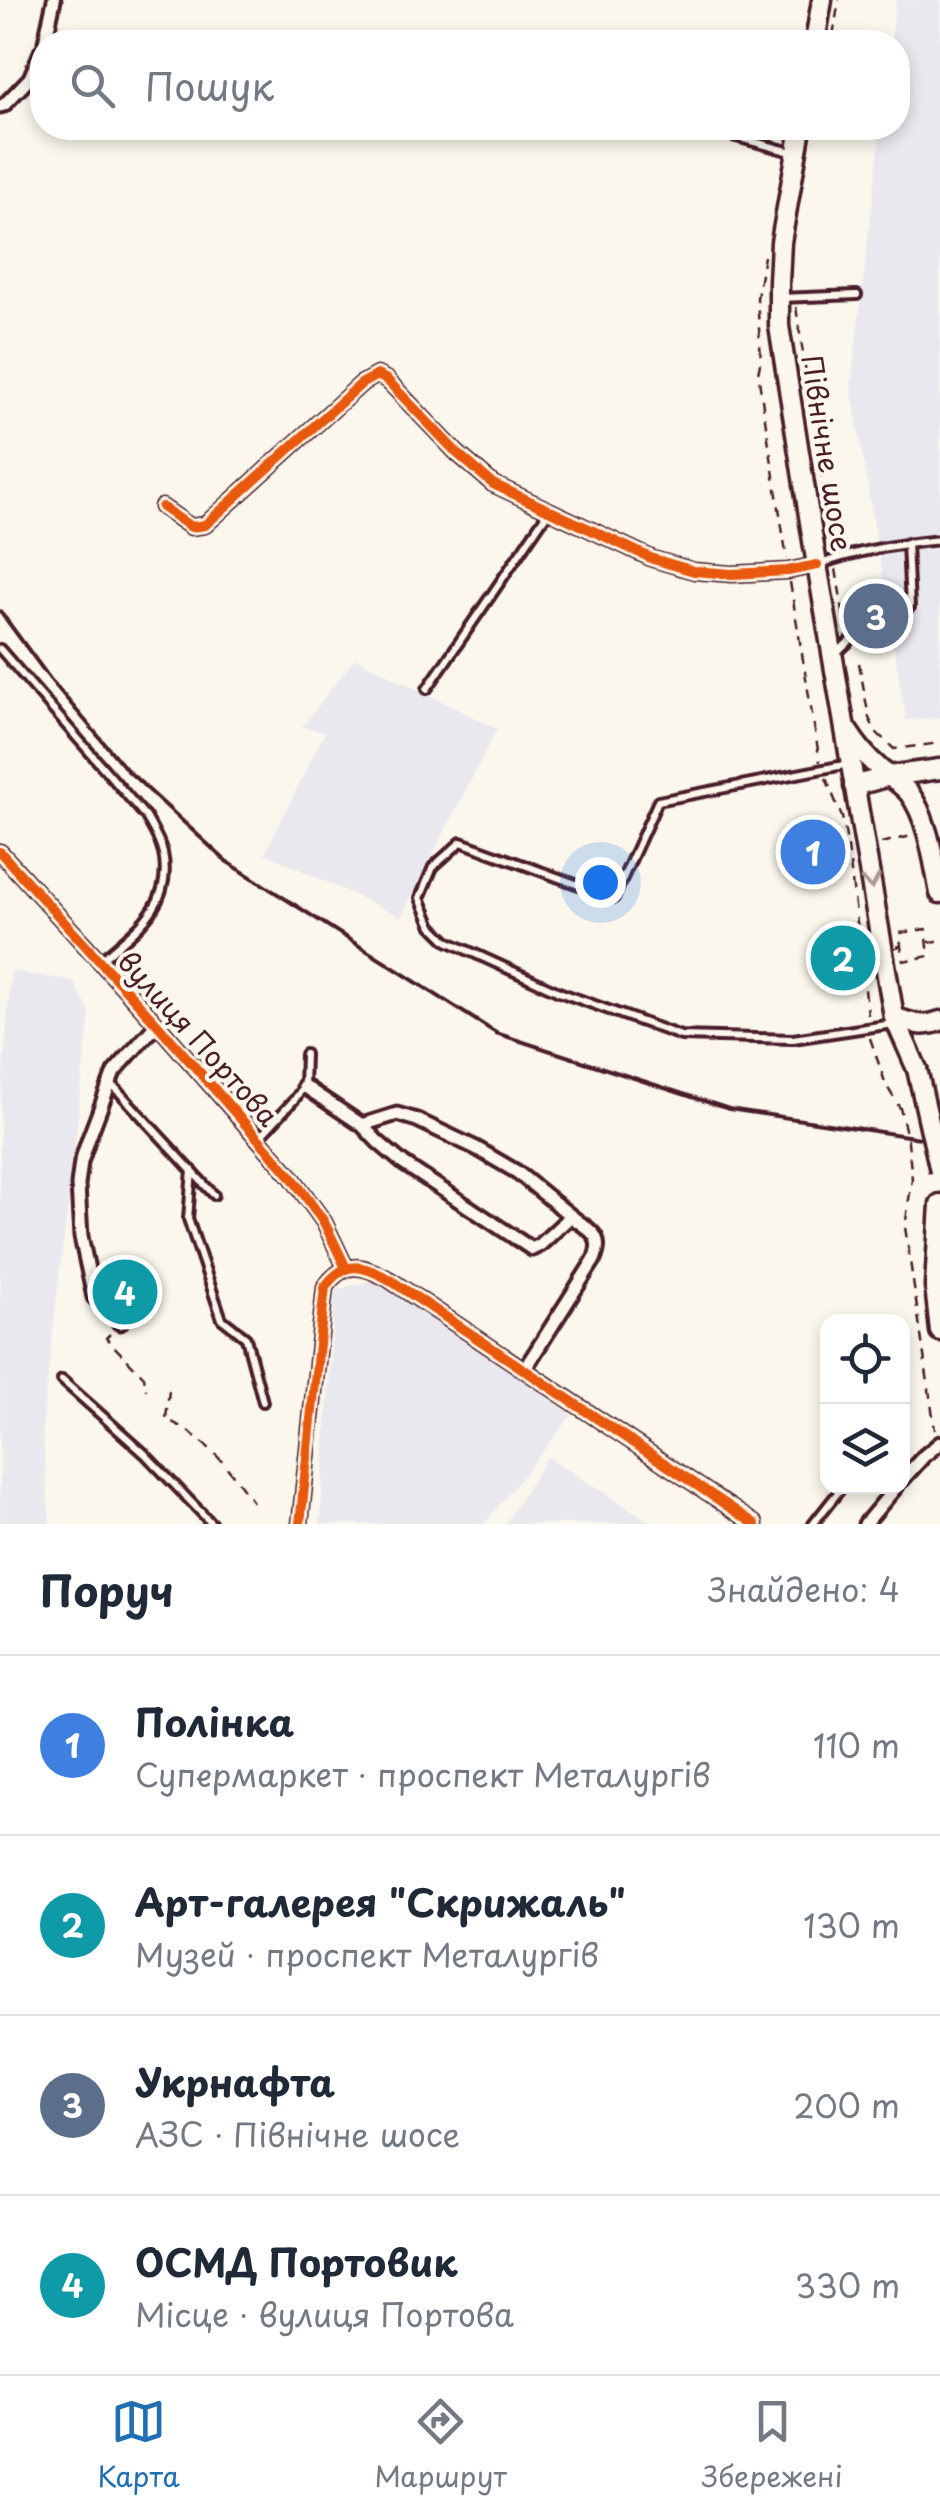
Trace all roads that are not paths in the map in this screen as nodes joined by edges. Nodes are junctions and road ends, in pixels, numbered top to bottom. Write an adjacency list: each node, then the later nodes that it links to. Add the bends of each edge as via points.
1 (54, 0): 3 (street)
2 (822, 0): 4 (main road)
3 (48, 30)
4 (816, 30)
5 (30, 78): 6 (street)
6 (0, 106)
7 (747, 140): 9 (lane)
8 (798, 140): 9 (main road, Північне шосе)
9 (796, 153): 11 (main road, Північне шосе, via 782,242)
10 (857, 295): 11 (lane)
11 (787, 298): 16 (main road, Північне шосе, via 779,326)
12 (162, 507): 13 (street, via 191,527 205,526 360,384 382,376 474,470)
13 (548, 510): 16 (street, via 675,567 732,574); 19 (lane)
14 (940, 540): 15 (lane)
15 (907, 543): 16 (lane); 18 (lane, via 910,607 874,618)
16 (826, 562): 18 (main road, Північне шосе)
17 (0, 649): 28 (lane, via 146,817 162,849 166,880 158,904)
18 (832, 657): 20 (main road, Північне шосе)
19 (427, 688)
20 (844, 726): 21 (main road, Північне шосе); 23 (main road)
21 (850, 764): 24 (main road, Північне шосе); 29 (lane, via 658,801 614,898 462,842 433,867 420,898 447,941 559,992 681,1036 793,1039)
22 (940, 769): 23 (main road)
23 (890, 776): 24 (main road); 25 (main road, via 909,792)
24 (854, 786): 29 (main road, Північне шосе, one-way to 29)
25 (932, 831): 27 (main road)
26 (0, 852): 28 (street, вулиця Портова)
27 (940, 892)
28 (99, 962): 31 (street, вулиця Портова)
29 (896, 1020): 30 (main road); 38 (main road, Північне шосе, bridge, via 917,1069)
30 (940, 1021)
31 (157, 1024): 33 (street, вулиця Портова); 36 (street, вулиця Портова)
32 (306, 1054): 34 (lane)
33 (110, 1082): 37 (lane); 44 (street, вулиця Портова, via 82,1162 78,1208 94,1297)
34 (304, 1086): 35 (street); 36 (lane)
35 (362, 1125): 41 (street, via 397,1114 417,1120 517,1172); 41 (street, via 404,1164 532,1249)
36 (258, 1138): 42 (street, вулиця Портова, via 324,1222)
37 (192, 1170): 39 (lane); 48 (lane, via 188,1219 222,1319 246,1338)
38 (940, 1170)
39 (214, 1196)
40 (940, 1204): 43 (main road)
41 (571, 1216): 46 (street, via 598,1238 598,1251)
42 (346, 1268): 46 (street, via 373,1271); 54 (street, via 326,1287)
43 (937, 1280): 45 (main road)
44 (120, 1324)
45 (940, 1331)
46 (524, 1370): 55 (street)
47 (62, 1380): 53 (lane)
48 (262, 1402)
49 (940, 1444): 50 (street)
50 (910, 1471)
51 (838, 1494): 56 (lane)
52 (890, 1494): 57 (street)
53 (212, 1524)
54 (300, 1524)
55 (755, 1524)
56 (814, 1524)
57 (865, 1524)

